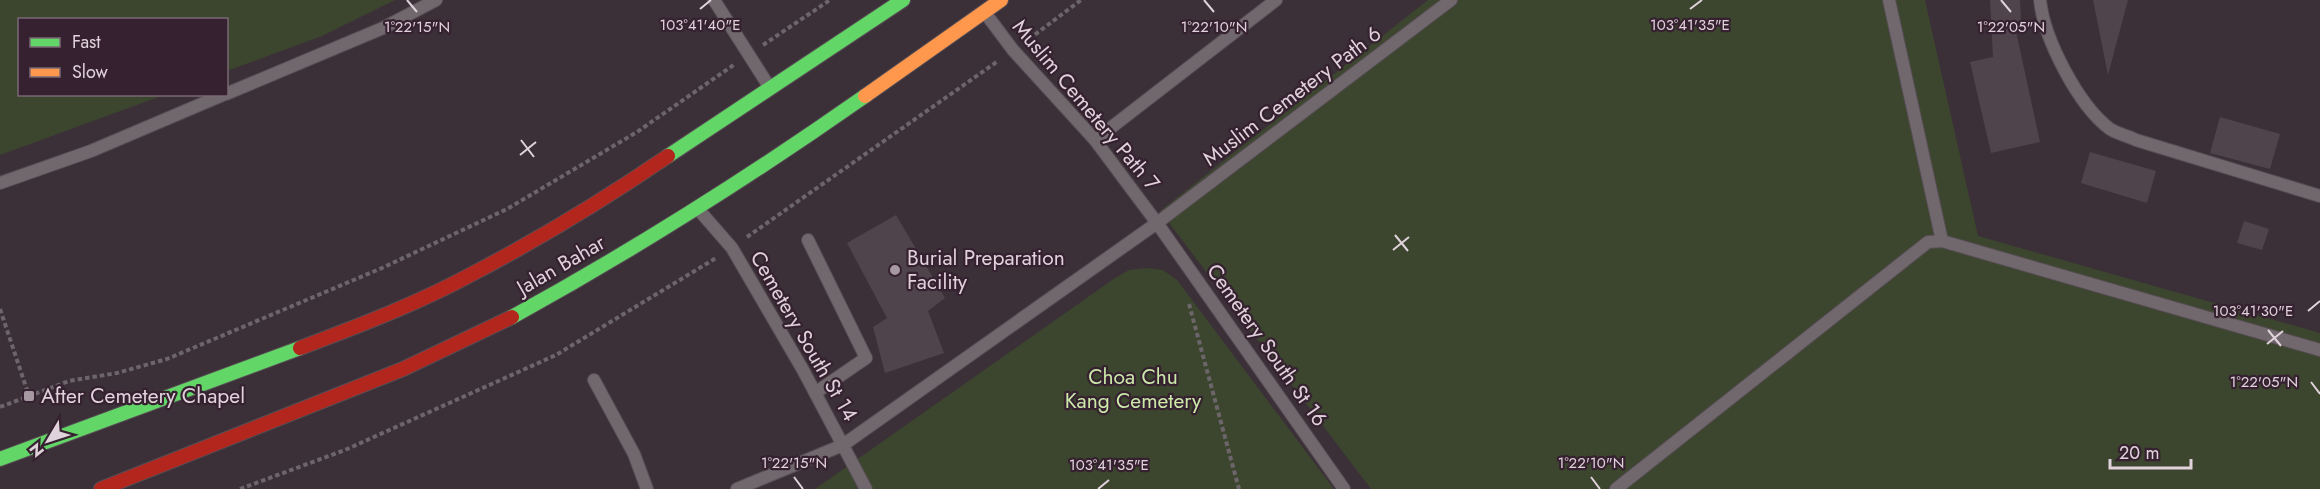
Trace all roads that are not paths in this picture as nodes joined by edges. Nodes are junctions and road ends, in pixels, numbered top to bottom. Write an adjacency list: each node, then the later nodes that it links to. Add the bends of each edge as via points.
1 (436, 0): 11 (lane, via 383,28)
2 (714, 0): 10 (lane)
3 (903, 0): 10 (main road, Jalan Bahar)
4 (1001, 0): 9 (main road, Jalan Bahar)
5 (1276, 0): 13 (lane)
6 (1451, 0): 17 (lane, Muslim Cemetery Path 6)
7 (1889, 0): 19 (lane)
8 (2040, 0): 15 (lane, via 2058,60 2088,108 2112,130)
9 (984, 12): 13 (lane, Muslim Cemetery Path 7); 16 (main road, Jalan Bahar)
10 (771, 89): 24 (main road, Jalan Bahar, via 563,223 471,275 316,342)
11 (228, 93)
12 (221, 96): 14 (lane, via 91,151)
13 (1095, 140): 17 (lane, Muslim Cemetery Path 7)
14 (0, 183)
15 (2320, 196)
16 (698, 208): 22 (lane, Cemetery South St 14, via 732,248); 25 (main road, Jalan Bahar, via 489,330 403,369)
17 (1157, 224): 23 (lane, Muslim Cemetery Path 6); 29 (lane, Cemetery South St 16)
18 (808, 240): 22 (lane, via 866,358)
19 (1942, 241): 20 (lane); 30 (lane, via 1928,242)
20 (2320, 350)
21 (594, 380): 26 (lane, via 634,454)
22 (815, 393): 23 (lane, Cemetery South St 14)
23 (843, 445): 27 (lane, Muslim Cemetery Path 6); 28 (lane, Cemetery South St 14)
24 (0, 459)
25 (101, 489)
26 (647, 489)
27 (737, 489)
28 (866, 489)
29 (1344, 489)
30 (1616, 489)

